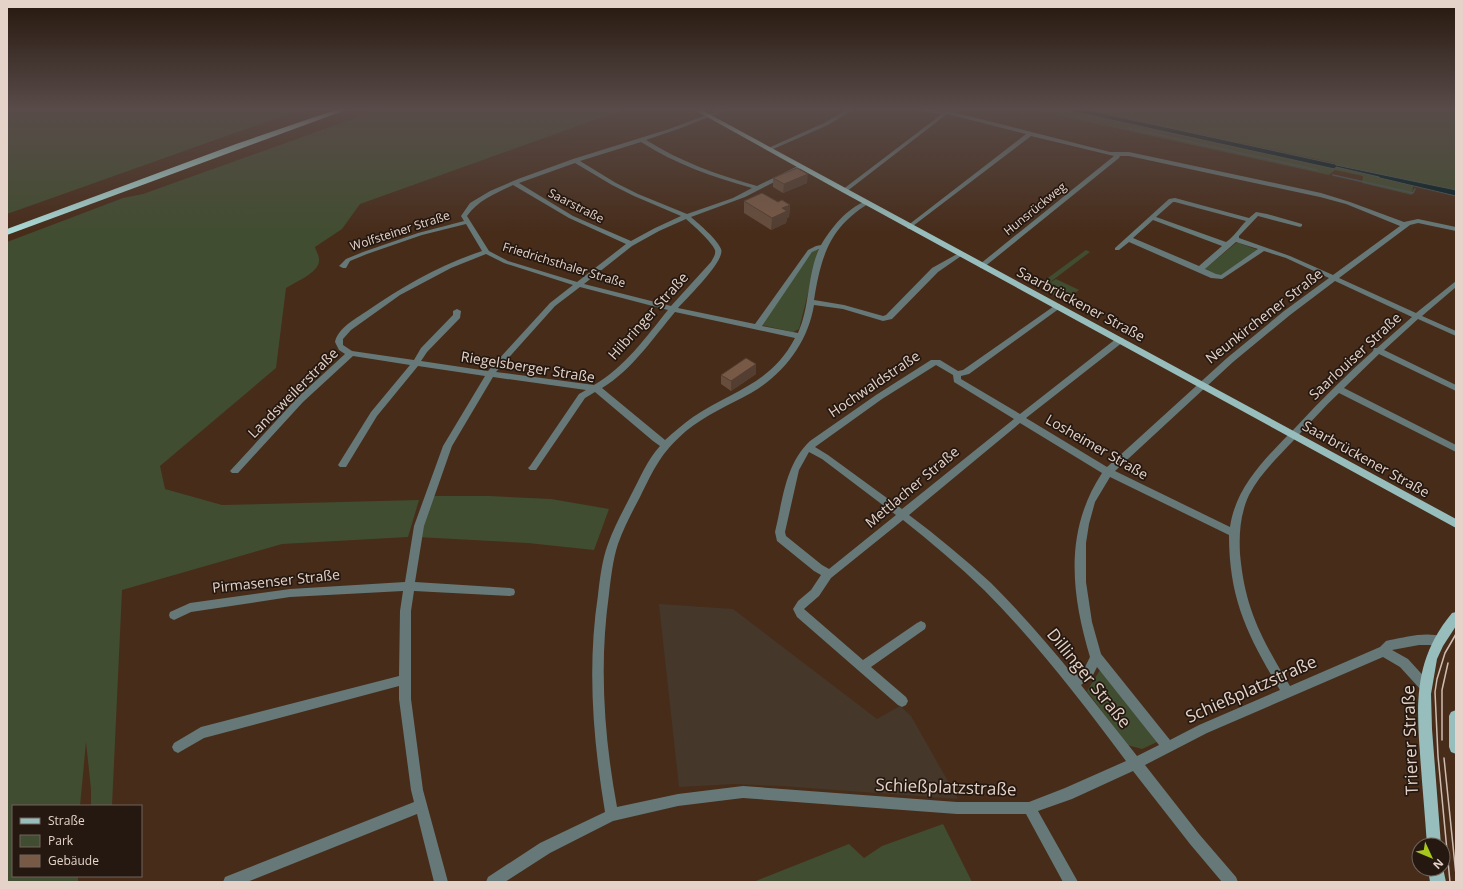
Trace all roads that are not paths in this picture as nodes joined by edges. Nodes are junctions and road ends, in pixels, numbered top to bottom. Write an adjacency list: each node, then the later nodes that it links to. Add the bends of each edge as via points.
1 (211, 149): 20 (highway)
2 (230, 149): 25 (highway)
3 (610, 149): 10 (street)
4 (655, 149): 13 (street, via 698,169)
5 (898, 149): 14 (street)
6 (1010, 149): 23 (street)
7 (1092, 149): 9 (street)
8 (769, 150): 11 (main road, Saarbrückener Straße)
9 (1117, 153): 22 (street, via 1321,195); 36 (street, Hunsrückweg, via 1117,157)
10 (575, 160): 12 (street); 16 (street, via 636,195)
11 (800, 167): 13 (street); 14 (main road, Saarbrückener Straße)
12 (514, 183): 19 (street, via 474,202 464,212); 28 (street, Saarstraße, via 571,217)
13 (758, 188): 16 (street)
14 (844, 191): 15 (main road, Saarbrückener Straße)
15 (866, 203): 23 (main road, Saarbrückener Straße); 30 (street, via 842,221)
16 (687, 216): 28 (street); 43 (street, Hilbringer Straße, via 718,249 718,256 714,264)
17 (1153, 218): 18 (street, via 1171,200 1175,200); 26 (street); 29 (street)
18 (1250, 220): 21 (street, via 1260,213); 27 (street)
19 (466, 222): 33 (street, Friedrichsthaler Straße); 35 (street, Wolfsteiner Straße, via 372,250 348,260)
20 (7, 225)
21 (1300, 225)
22 (1405, 226): 24 (street, Neunkirchener Straße, via 1411,221 1418,221); 38 (street, Neunkirchener Straße)
23 (909, 227): 34 (main road, Saarbrückener Straße)
24 (1456, 230)
25 (7, 232)
26 (1128, 239): 32 (street); 37 (street)
27 (1235, 239): 29 (street); 31 (street)
28 (631, 244): 39 (street)
29 (1227, 245): 37 (street)
30 (823, 247): 41 (street); 46 (street, via 810,251)
31 (1264, 248): 37 (street, via 1222,277); 38 (street)
32 (1117, 249)
33 (486, 252): 39 (street, Friedrichsthaler Straße, via 506,262); 51 (street, Landsweilerstraße, via 443,268 408,285 348,328 338,340 341,348)
34 (961, 254): 36 (main road, Saarbrückener Straße); 41 (street, via 935,270 889,317 883,319 844,307)
35 (343, 266)
36 (983, 266): 42 (main road, Saarbrückener Straße)
37 (1200, 270)
38 (1334, 278): 45 (street); 55 (street, Neunkirchener Straße, via 1287,313)
39 (576, 284): 43 (street, Friedrichsthaler Straße); 53 (street, via 529,327)
40 (1455, 285): 45 (street, Saarlouiser Straße)
41 (810, 302): 48 (street, via 807,319)
42 (1057, 306): 49 (main road, Saarbrückener Straße); 54 (street, via 966,372)
43 (674, 309): 46 (street, Friedrichsthaler Straße); 56 (street, Hilbringer Straße, via 634,356 609,380)
44 (457, 311): 52 (street, via 457,316 434,339)
45 (1418, 316): 47 (street); 50 (street, Saarlouiser Straße)
46 (757, 327): 48 (street, Friedrichsthaler Straße)
47 (1456, 334)
48 (799, 336): 61 (street, via 789,355 774,372 752,389 701,416)
49 (1120, 340): 55 (main road, Saarbrückener Straße); 59 (street, Mettlacher Straße)
50 (1377, 350): 57 (street, Saarlouiser Straße); 58 (street)
51 (351, 353): 52 (street, Riegelsberger Straße); 66 (street, Landsweilerstraße, via 300,400)
52 (416, 363): 53 (street, Riegelsberger Straße); 64 (street, via 374,414)
53 (489, 374): 56 (street, Riegelsberger Straße); 72 (street, via 455,429 438,466 416,536)
54 (957, 374): 59 (street, Losheimer Straße, via 957,380); 62 (street, Hochwaldstraße, via 934,362)
55 (1202, 385): 60 (main road, Saarbrückener Straße); 67 (street, Neunkirchener Straße)
56 (596, 388): 61 (street, Riegelsberger Straße); 65 (street, Hilbringer Straße, via 582,396)
57 (1337, 388): 60 (street, Saarlouiser Straße); 63 (street)
58 (1456, 388)
59 (1019, 419): 67 (street, Losheimer Straße); 68 (street, Mettlacher Straße)
60 (1293, 435): 69 (main road, Saarbrückener Straße); 70 (street, Saarlouiser Straße, via 1247,488 1238,510)
61 (666, 445): 93 (street, via 645,476 613,544 602,605 597,701 605,782)
62 (808, 447): 68 (street); 71 (street, Hochwaldstraße, via 794,470 780,532 781,538)
63 (1456, 449)
64 (343, 465)
65 (533, 468)
66 (235, 471)
67 (1108, 472): 70 (street, Losheimer Straße); 79 (street, Neunkirchener Straße, via 1088,508 1081,554 1080,584 1085,621)
68 (902, 514): 71 (street, Mettlacher Straße, via 834,571); 82 (street, Dillinger Straße, via 937,542 1006,606)
69 (1456, 524)
70 (1234, 533): 84 (street, Saarlouiser Straße, via 1235,572 1242,606 1255,638)
71 (828, 573): 80 (street, Mettlacher Straße, via 814,594 798,608 801,614)
72 (407, 586): 73 (street, Pirmasenser Straße); 74 (street, Pirmasenser Straße, via 290,593 190,608); 81 (street, via 403,632)
73 (510, 592)
74 (174, 615)
75 (1456, 617): 77 (main road, Trierer Straße)
76 (921, 626): 80 (street)
77 (1439, 640): 78 (street, Schießplatzstraße, via 1419,640 1390,645); 83 (main road, Trierer Straße, via 1431,658)
78 (1384, 651): 83 (street, via 1404,663); 84 (street, Schießplatzstraße)
79 (1096, 657): 82 (street, via 1089,671); 88 (street)
80 (862, 667): 85 (street, Mettlacher Straße)
81 (403, 680): 89 (street, via 201,733); 91 (street, via 409,742)
82 (1074, 684): 90 (street, Dillinger Straße)
83 (1425, 686): 94 (main road, Trierer Straße, via 1425,730)
84 (1287, 692): 88 (street, Schießplatzstraße)
85 (902, 701)
86 (1456, 716): 87 (main road)
87 (1456, 746)
88 (1168, 747): 90 (street, Schießplatzstraße)
89 (178, 748)
90 (1136, 763): 92 (street, Schießplatzstraße, via 1067,794); 99 (street, Dillinger Straße, via 1179,821)
91 (420, 806): 95 (street); 96 (street)
92 (1028, 808): 93 (street, Schießplatzstraße, via 957,808 743,792 678,800); 98 (street)
93 (612, 815): 97 (street, Schießplatzstraße, via 545,848)
94 (1433, 837)
95 (230, 882)
96 (441, 882)
97 (493, 882)
98 (1071, 882)
99 (1231, 882)

